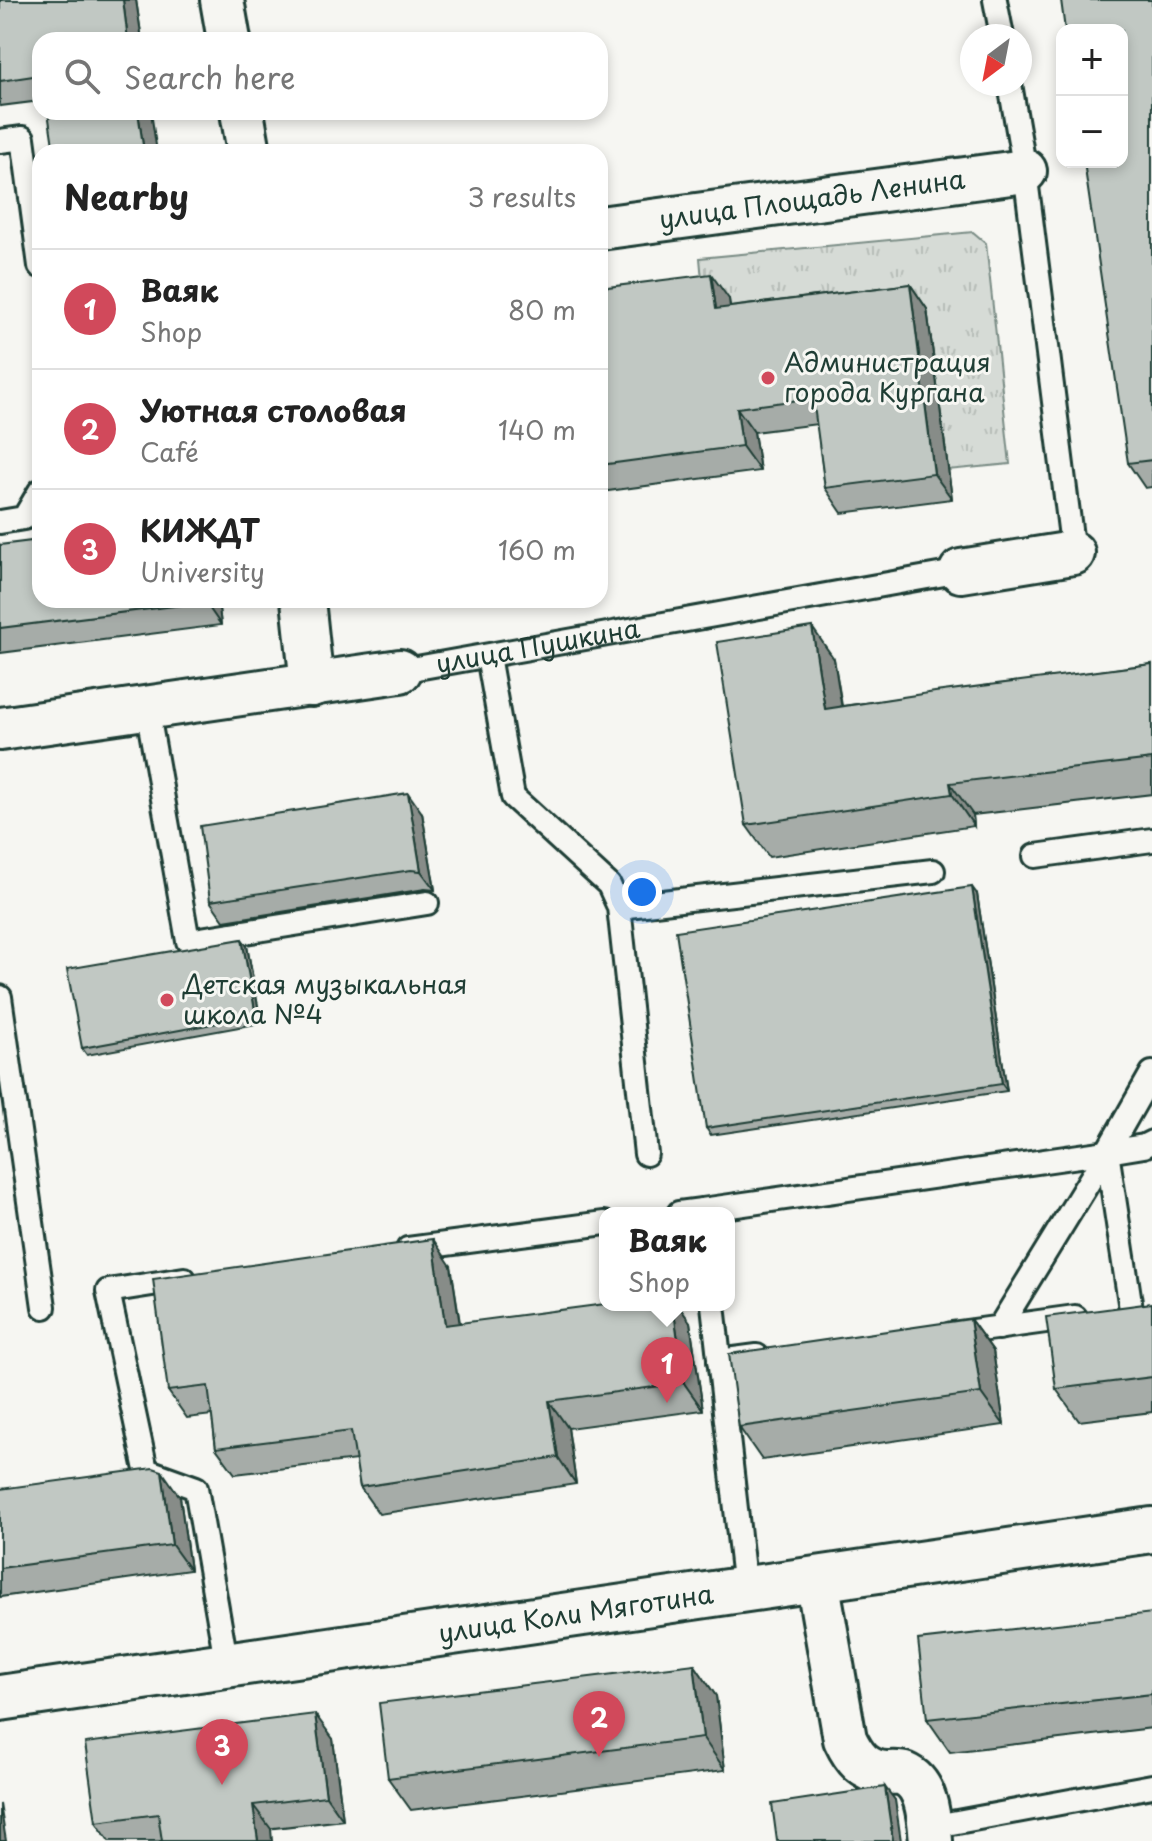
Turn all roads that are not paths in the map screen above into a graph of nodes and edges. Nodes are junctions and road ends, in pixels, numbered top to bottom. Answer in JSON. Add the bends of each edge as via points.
{"nodes":[{"id":1,"x":222,"y":0,"type":"edge"},
{"id":2,"x":995,"y":0,"type":"edge"},
{"id":3,"x":1000,"y":24,"type":"edge"},
{"id":4,"x":228,"y":32,"type":"edge"},
{"id":5,"x":1012,"y":96,"type":"edge"},
{"id":6,"x":243,"y":120,"type":"edge"},
{"id":7,"x":0,"y":141,"type":"edge"},
{"id":8,"x":248,"y":144,"type":"edge"},
{"id":9,"x":1025,"y":171,"type":"junction"},
{"id":10,"x":32,"y":206,"type":"edge"},
{"id":11,"x":608,"y":227,"type":"edge"},
{"id":12,"x":32,"y":504,"type":"edge"},
{"id":13,"x":0,"y":522,"type":"edge"},
{"id":14,"x":1073,"y":553,"type":"joint"},
{"id":15,"x":961,"y":571,"type":"joint"},
{"id":16,"x":304,"y":608,"type":"edge"},
{"id":17,"x":488,"y":656,"type":"junction"},
{"id":18,"x":400,"y":671,"type":"joint"},
{"id":19,"x":312,"y":685,"type":"junction"},
{"id":20,"x":147,"y":708,"type":"junction"},
{"id":21,"x":0,"y":729,"type":"edge"},
{"id":22,"x":1152,"y":840,"type":"edge"},
{"id":23,"x":1035,"y":856,"type":"dead end"},
{"id":24,"x":933,"y":871,"type":"dead end"},
{"id":25,"x":427,"y":903,"type":"dead end"},
{"id":26,"x":619,"y":907,"type":"junction"},
{"id":27,"x":0,"y":997,"type":"edge"},
{"id":28,"x":1152,"y":1073,"type":"edge"},
{"id":29,"x":1152,"y":1142,"type":"edge"},
{"id":30,"x":1107,"y":1152,"type":"junction"},
{"id":31,"x":646,"y":1154,"type":"dead end"},
{"id":32,"x":728,"y":1207,"type":"edge"},
{"id":33,"x":599,"y":1224,"type":"edge"},
{"id":34,"x":388,"y":1252,"type":"edge"},
{"id":35,"x":203,"y":1276,"type":"edge"},
{"id":36,"x":44,"y":1307,"type":"dead end"},
{"id":37,"x":1125,"y":1310,"type":"edge"},
{"id":38,"x":714,"y":1311,"type":"edge"},
{"id":39,"x":999,"y":1328,"type":"junction"},
{"id":40,"x":937,"y":1335,"type":"edge"},
{"id":41,"x":781,"y":1353,"type":"edge"},
{"id":42,"x":719,"y":1361,"type":"junction"},
{"id":43,"x":1152,"y":1530,"type":"edge"},
{"id":44,"x":817,"y":1579,"type":"junction"},
{"id":45,"x":745,"y":1589,"type":"junction"},
{"id":46,"x":227,"y":1666,"type":"junction"},
{"id":47,"x":0,"y":1698,"type":"edge"},
{"id":48,"x":1152,"y":1786,"type":"edge"},
{"id":49,"x":931,"y":1834,"type":"edge"}],
"edges":[{"from":1,"to":4,"type":"street"},
{"from":2,"to":3,"type":"lane"},
{"from":5,"to":9,"type":"lane"},
{"from":6,"to":8,"type":"street"},
{"from":7,"to":10,"type":"lane","via":[[23,138]]},
{"from":9,"to":11,"type":"street","name":"улица Площадь Ленина"},
{"from":9,"to":14,"type":"lane"},
{"from":12,"to":13,"type":"lane","via":[[24,518]]},
{"from":14,"to":15,"type":"street","name":"улица Пушкина"},
{"from":15,"to":17,"type":"lane","name":"улица Пушкина"},
{"from":16,"to":19,"type":"street"},
{"from":17,"to":18,"type":"lane","name":"улица Пушкина"},
{"from":17,"to":26,"type":"lane","via":[[513,797],[609,885]]},
{"from":18,"to":19,"type":"street","name":"улица Пушкина"},
{"from":19,"to":20,"type":"street","name":"улица Пушкина"},
{"from":20,"to":21,"type":"street","name":"улица Пушкина"},
{"from":20,"to":25,"type":"lane","via":[[188,941]]},
{"from":22,"to":23,"type":"lane"},
{"from":24,"to":26,"type":"lane"},
{"from":26,"to":31,"type":"lane"},
{"from":27,"to":36,"type":"lane"},
{"from":28,"to":30,"type":"lane"},
{"from":29,"to":30,"type":"lane"},
{"from":30,"to":32,"type":"lane"},
{"from":30,"to":37,"type":"lane"},
{"from":30,"to":39,"type":"lane"},
{"from":33,"to":34,"type":"lane"},
{"from":35,"to":46,"type":"lane","via":[[108,1291],[139,1471],[196,1488]]},
{"from":37,"to":39,"type":"lane"},
{"from":38,"to":42,"type":"lane"},
{"from":39,"to":40,"type":"lane"},
{"from":41,"to":42,"type":"lane"},
{"from":42,"to":45,"type":"lane"},
{"from":43,"to":44,"type":"main road","name":"улица Коли Мяготина"},
{"from":44,"to":45,"type":"main road","name":"улица Коли Мяготина"},
{"from":44,"to":49,"type":"street","via":[[845,1739],[853,1757],[872,1772],[904,1774],[917,1784]]},
{"from":45,"to":46,"type":"main road","name":"улица Коли Мяготина"},
{"from":46,"to":47,"type":"main road","name":"улица Коли Мяготина"},
{"from":48,"to":49,"type":"lane"}]}
